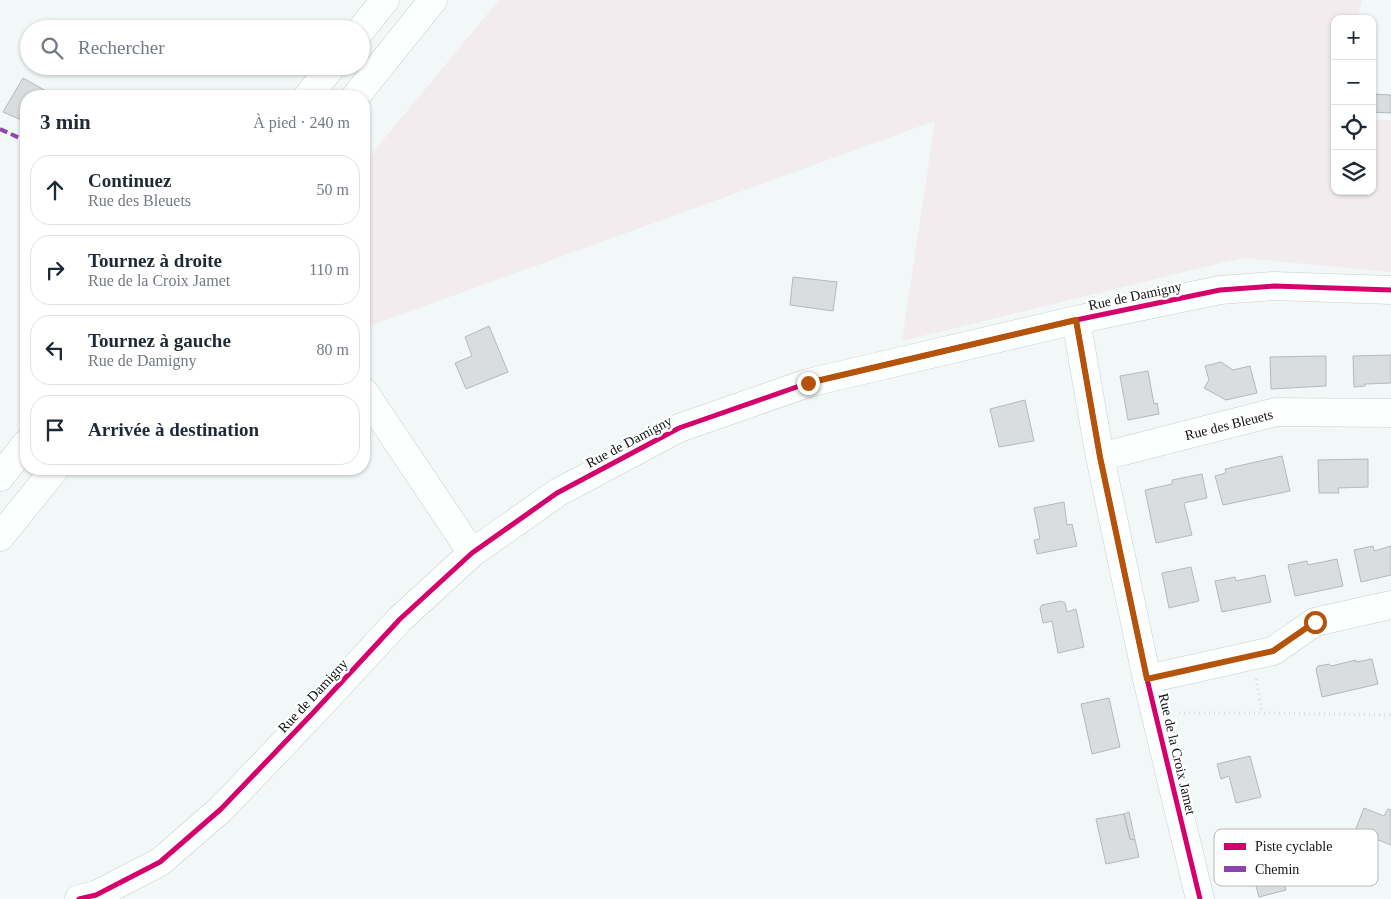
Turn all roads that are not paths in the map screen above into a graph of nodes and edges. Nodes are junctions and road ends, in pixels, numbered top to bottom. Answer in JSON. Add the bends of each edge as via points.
{"nodes":[{"id":1,"x":385,"y":0,"type":"edge"},
{"id":2,"x":433,"y":0,"type":"edge"},
{"id":3,"x":369,"y":20,"type":"edge"},
{"id":4,"x":325,"y":75,"type":"edge"},
{"id":5,"x":313,"y":90,"type":"edge"},
{"id":6,"x":361,"y":90,"type":"edge"},
{"id":7,"x":1391,"y":290,"type":"edge"},
{"id":8,"x":1076,"y":320,"type":"junction"},
{"id":9,"x":370,"y":401,"type":"edge"},
{"id":10,"x":1391,"y":413,"type":"edge"},
{"id":11,"x":20,"y":452,"type":"edge"},
{"id":12,"x":1100,"y":457,"type":"junction"},
{"id":13,"x":50,"y":475,"type":"edge"},
{"id":14,"x":0,"y":477,"type":"edge"},
{"id":15,"x":0,"y":537,"type":"edge"},
{"id":16,"x":472,"y":553,"type":"junction"},
{"id":17,"x":1391,"y":605,"type":"edge"},
{"id":18,"x":1147,"y":679,"type":"junction"},
{"id":19,"x":79,"y":899,"type":"edge"},
{"id":20,"x":1200,"y":899,"type":"edge"}],
"edges":[{"from":1,"to":3,"type":"main road"},
{"from":2,"to":6,"type":"main road"},
{"from":4,"to":5,"type":"main road"},
{"from":7,"to":8,"type":"main road","name":"Rue de Damigny","via":[[1274,286],[1220,290]]},
{"from":8,"to":12,"type":"main road","name":"Rue de la Croix Jamet"},
{"from":8,"to":16,"type":"main road","name":"Rue de Damigny","via":[[808,383],[679,428],[557,493]]},
{"from":9,"to":16,"type":"main road"},
{"from":10,"to":12,"type":"main road","name":"Rue des Bleuets","via":[[1276,412]]},
{"from":11,"to":14,"type":"main road"},
{"from":12,"to":18,"type":"main road","name":"Rue de la Croix Jamet"},
{"from":13,"to":15,"type":"main road"},
{"from":16,"to":19,"type":"main road","name":"Rue de Damigny","via":[[400,619],[220,809],[160,862],[96,895]]},
{"from":17,"to":18,"type":"main road","via":[[1315,622],[1273,651]]},
{"from":18,"to":20,"type":"main road","name":"Rue de la Croix Jamet"}]}
